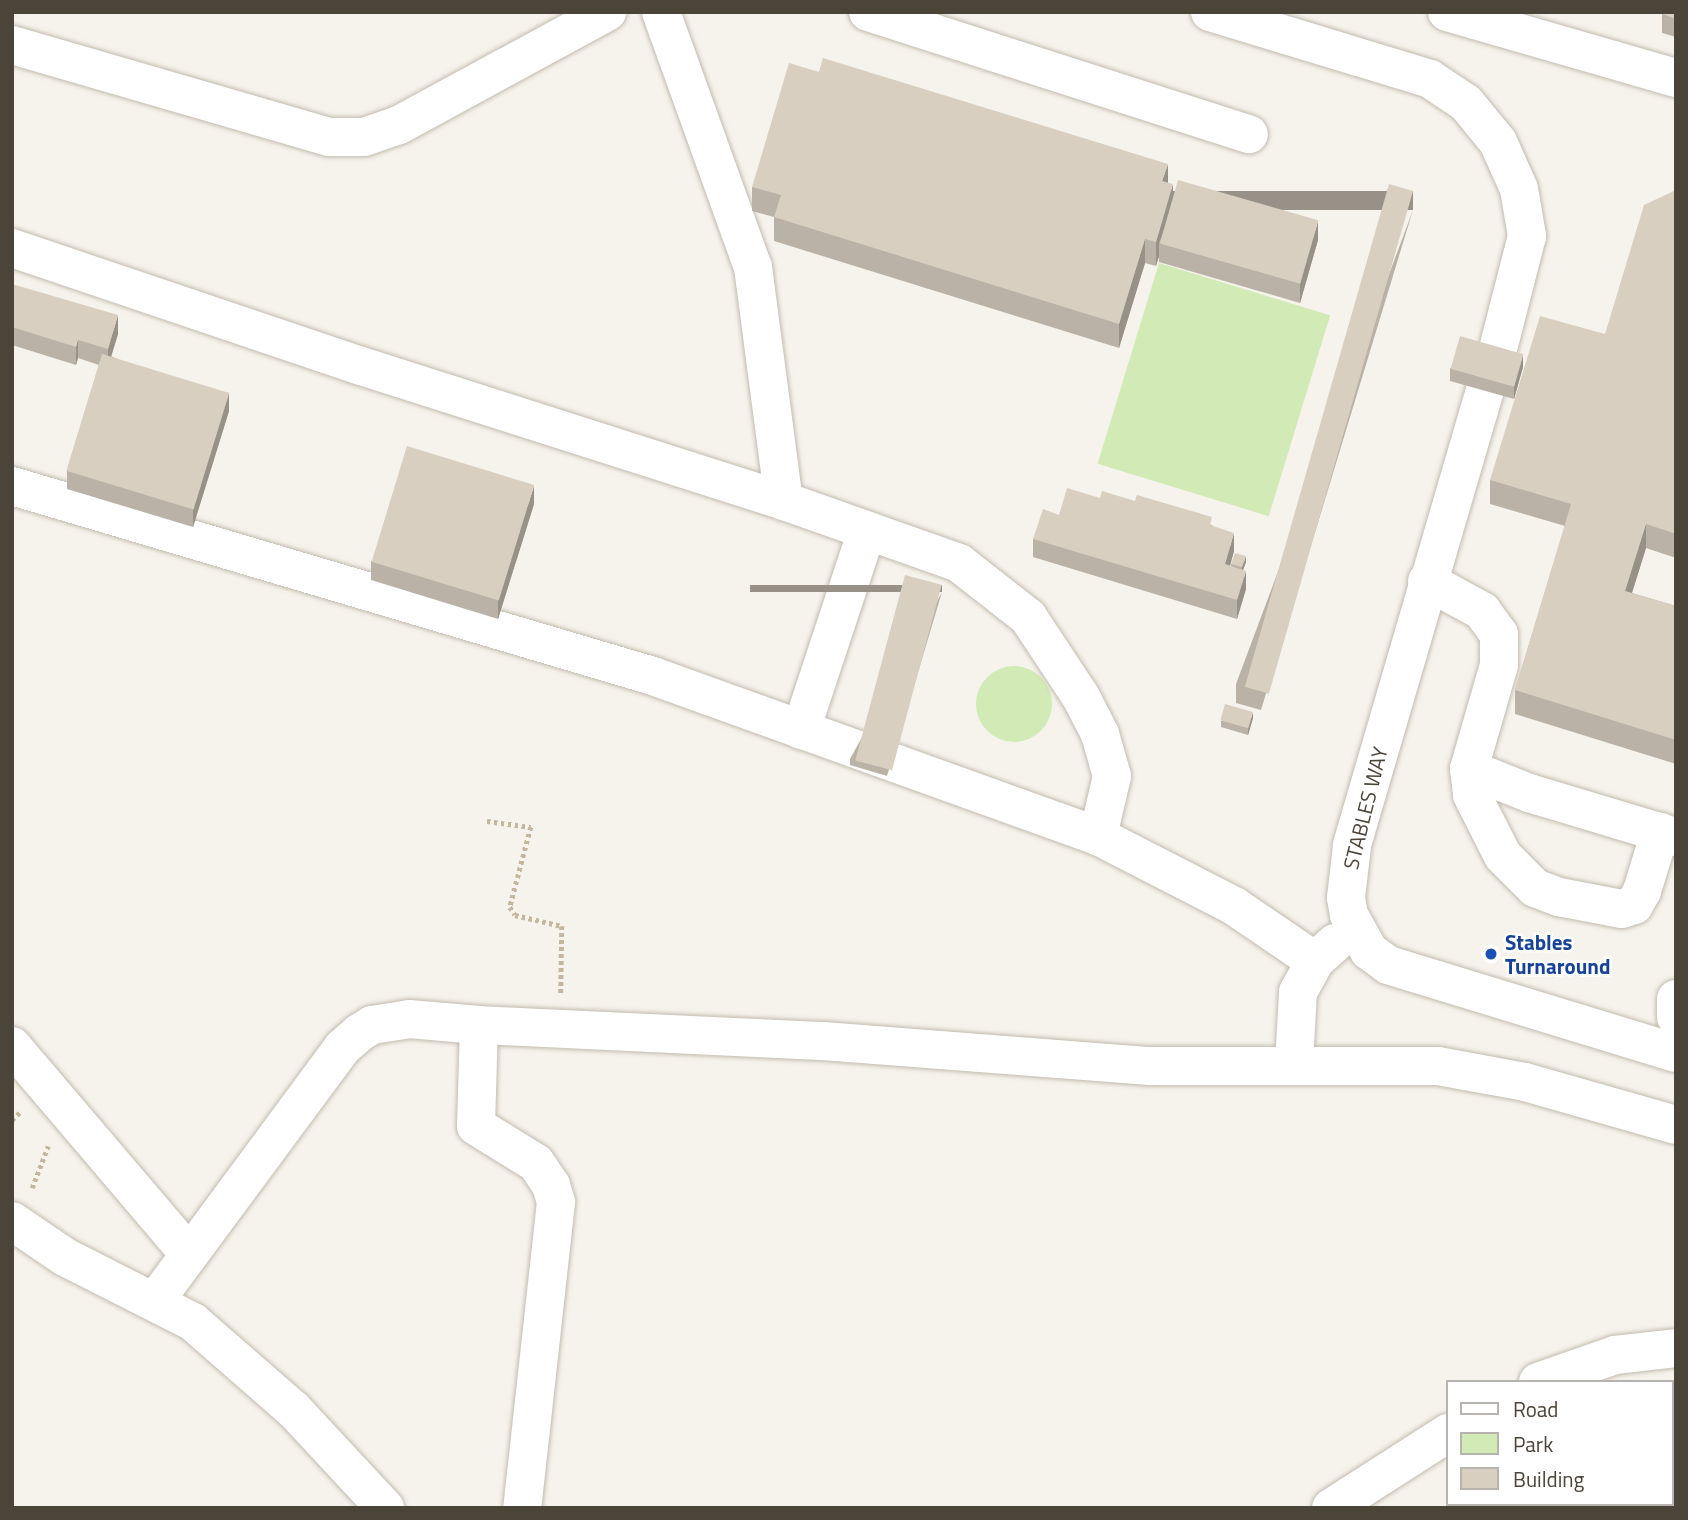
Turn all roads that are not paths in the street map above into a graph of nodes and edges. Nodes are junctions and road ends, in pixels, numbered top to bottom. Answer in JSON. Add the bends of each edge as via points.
{"nodes":[{"id":1,"x":607,"y":12,"type":"edge"},
{"id":2,"x":661,"y":12,"type":"edge"},
{"id":3,"x":868,"y":12,"type":"edge"},
{"id":4,"x":1210,"y":12,"type":"edge"},
{"id":5,"x":1447,"y":12,"type":"edge"},
{"id":6,"x":12,"y":45,"type":"edge"},
{"id":7,"x":1676,"y":78,"type":"edge"},
{"id":8,"x":1249,"y":134,"type":"dead end"},
{"id":9,"x":12,"y":248,"type":"edge"},
{"id":10,"x":12,"y":486,"type":"edge"},
{"id":11,"x":784,"y":501,"type":"junction"},
{"id":12,"x":867,"y":531,"type":"junction"},
{"id":13,"x":1427,"y":581,"type":"junction"},
{"id":14,"x":801,"y":730,"type":"junction"},
{"id":15,"x":1469,"y":769,"type":"junction"},
{"id":16,"x":1668,"y":835,"type":"edge"},
{"id":17,"x":1098,"y":836,"type":"junction"},
{"id":18,"x":1355,"y":933,"type":"junction"},
{"id":19,"x":1315,"y":961,"type":"junction"},
{"id":20,"x":1676,"y":999,"type":"edge"},
{"id":21,"x":1676,"y":1017,"type":"edge"},
{"id":22,"x":479,"y":1025,"type":"junction"},
{"id":23,"x":12,"y":1046,"type":"edge"},
{"id":24,"x":1676,"y":1053,"type":"edge"},
{"id":25,"x":1294,"y":1064,"type":"junction"},
{"id":26,"x":1676,"y":1125,"type":"edge"},
{"id":27,"x":21,"y":1207,"type":"edge"},
{"id":28,"x":189,"y":1254,"type":"junction"},
{"id":29,"x":155,"y":1301,"type":"junction"},
{"id":30,"x":1676,"y":1348,"type":"edge"},
{"id":31,"x":1544,"y":1380,"type":"edge"},
{"id":32,"x":1446,"y":1434,"type":"edge"},
{"id":33,"x":385,"y":1508,"type":"edge"},
{"id":34,"x":522,"y":1508,"type":"edge"},
{"id":35,"x":1331,"y":1508,"type":"edge"}],
"edges":[{"from":1,"to":6,"type":"street","via":[[399,125],[364,137],[329,137]]},
{"from":2,"to":11,"type":"street","via":[[753,267]]},
{"from":3,"to":8,"type":"street"},
{"from":4,"to":13,"type":"street","name":"STABLES WAY","via":[[1430,79],[1466,103],[1498,142],[1519,189],[1527,236]]},
{"from":5,"to":7,"type":"street"},
{"from":9,"to":11,"type":"street"},
{"from":10,"to":14,"type":"street","via":[[653,677]]},
{"from":11,"to":12,"type":"street"},
{"from":12,"to":14,"type":"street"},
{"from":12,"to":17,"type":"street","via":[[959,564],[1028,617],[1100,734],[1112,776]]},
{"from":13,"to":15,"type":"street","via":[[1482,611],[1499,634],[1499,665]]},
{"from":13,"to":18,"type":"street","name":"STABLES WAY","via":[[1352,846],[1346,898]]},
{"from":14,"to":17,"type":"street"},
{"from":15,"to":16,"type":"street"},
{"from":15,"to":16,"type":"street","via":[[1472,795],[1503,856],[1535,888],[1559,897],[1622,909],[1633,905]]},
{"from":17,"to":19,"type":"street","via":[[1234,906]]},
{"from":18,"to":19,"type":"street"},
{"from":18,"to":24,"type":"street","name":"STABLES WAY","via":[[1388,965]]},
{"from":19,"to":25,"type":"street","via":[[1298,992]]},
{"from":20,"to":21,"type":"street"},
{"from":22,"to":25,"type":"street","via":[[823,1041],[1150,1066]]},
{"from":22,"to":28,"type":"street","via":[[409,1019],[372,1025],[359,1032],[342,1048]]},
{"from":22,"to":34,"type":"street","via":[[476,1125],[536,1163],[548,1178],[556,1202]]},
{"from":23,"to":28,"type":"street"},
{"from":25,"to":26,"type":"street","via":[[1438,1066],[1525,1082]]},
{"from":27,"to":29,"type":"street","via":[[65,1258]]},
{"from":28,"to":29,"type":"street"},
{"from":29,"to":33,"type":"street","via":[[193,1322],[249,1369]]},
{"from":30,"to":31,"type":"street","via":[[1615,1354]]},
{"from":32,"to":35,"type":"street"}]}
